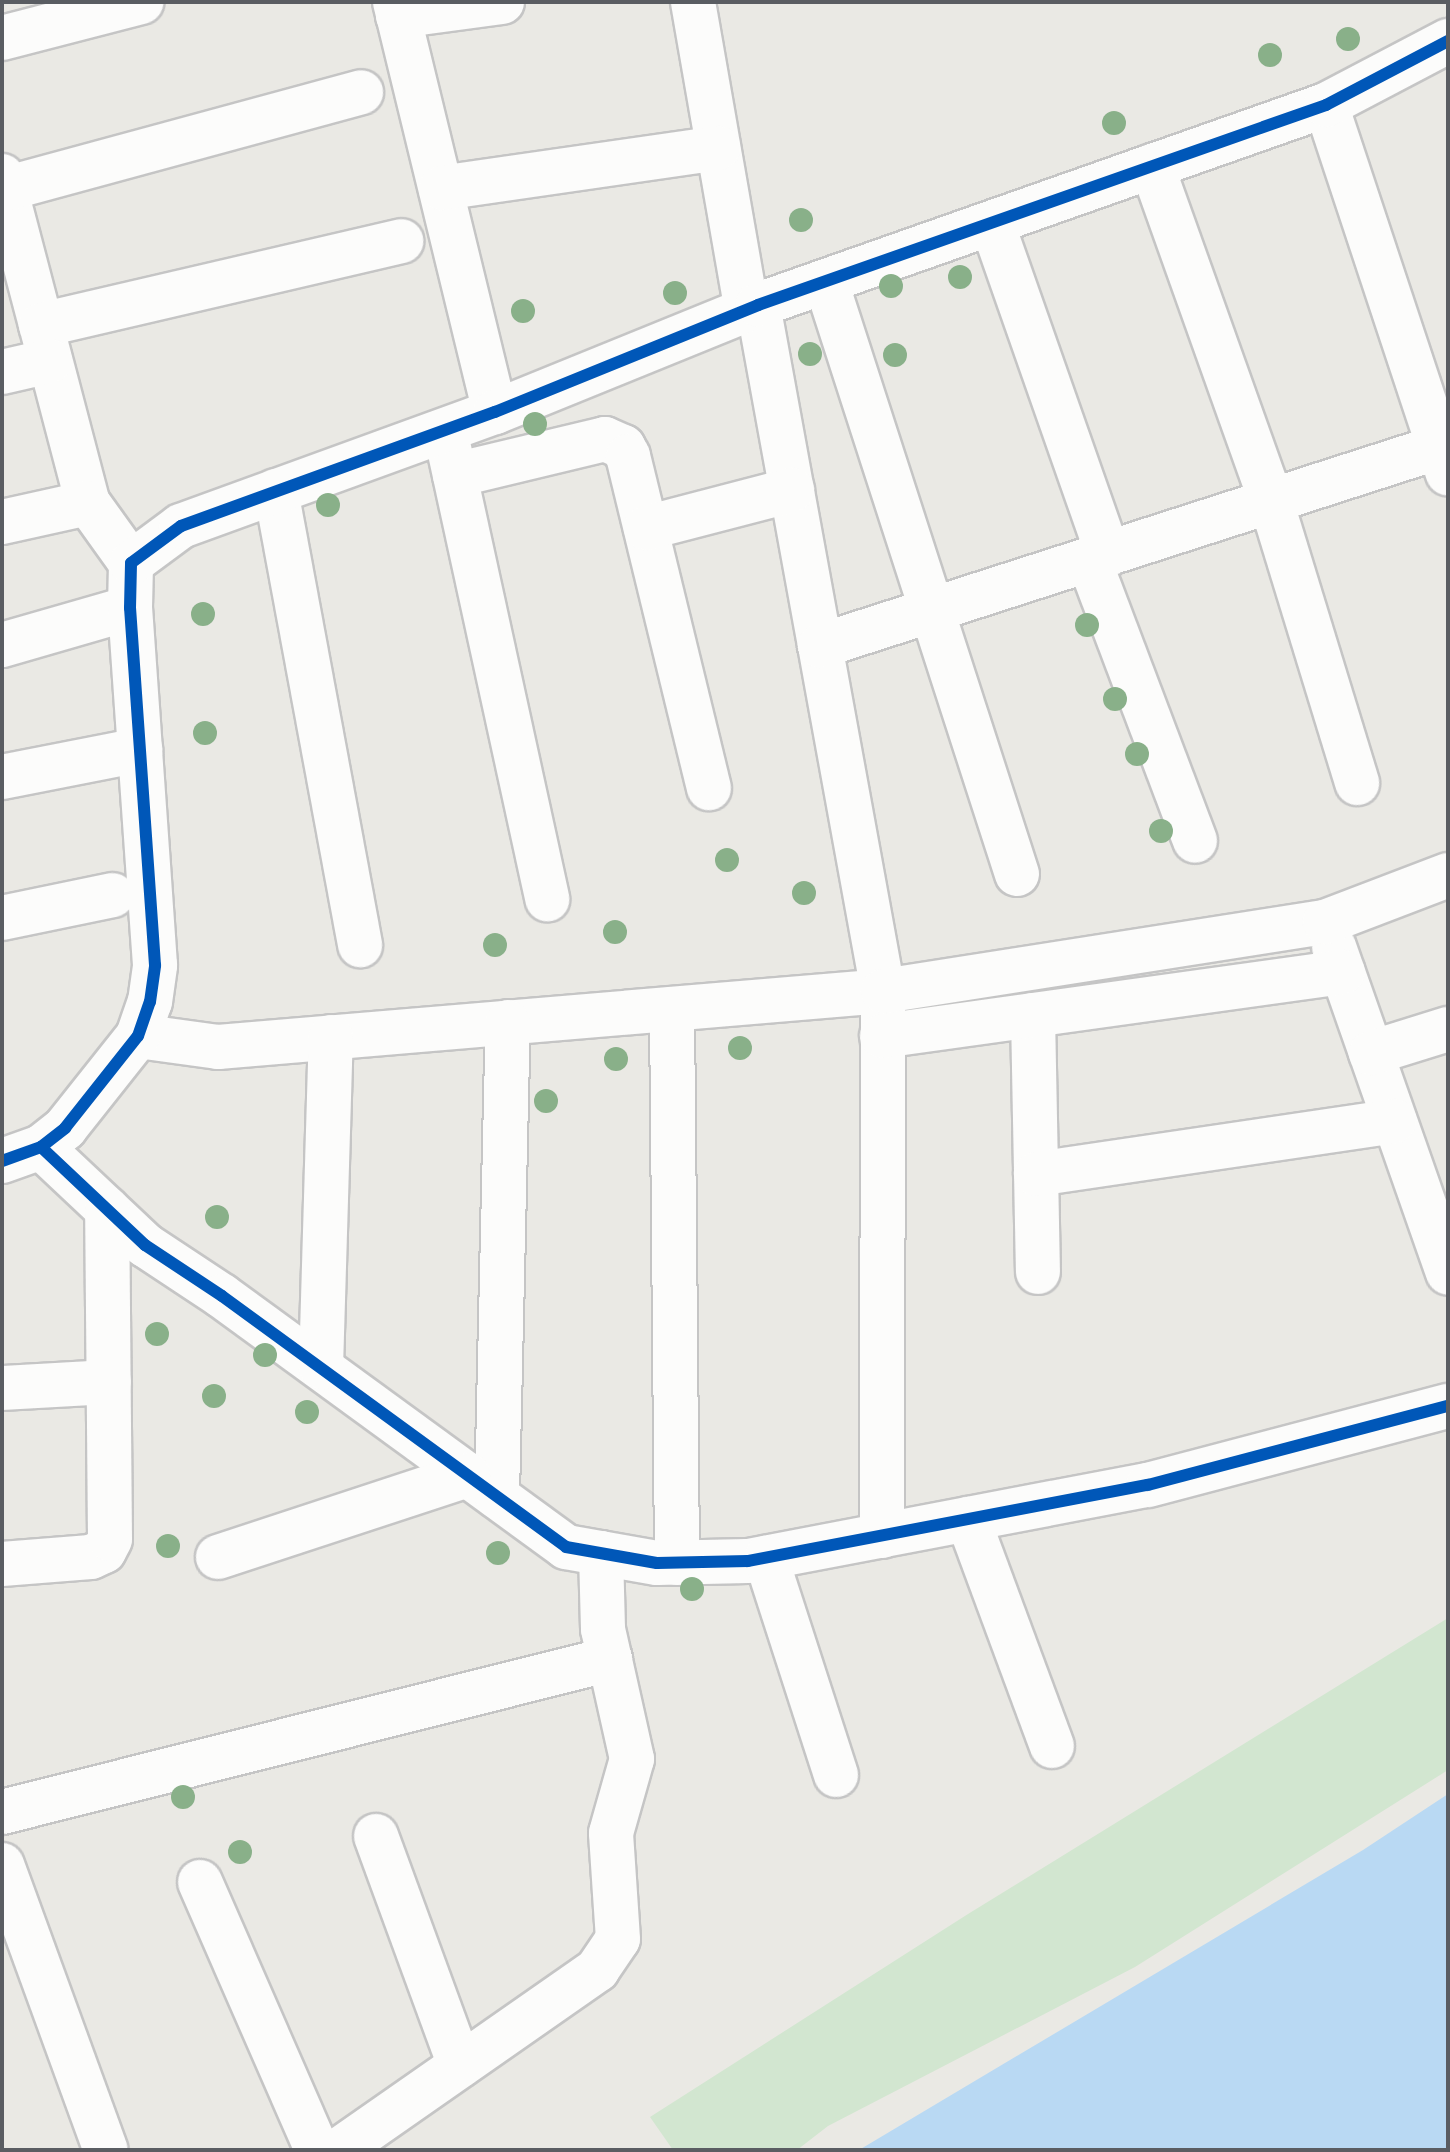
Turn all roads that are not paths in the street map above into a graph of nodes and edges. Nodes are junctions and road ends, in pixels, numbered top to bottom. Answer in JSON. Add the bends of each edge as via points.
{"nodes":[{"id":1,"x":141,"y":2,"type":"edge"},
{"id":2,"x":502,"y":2,"type":"edge"},
{"id":3,"x":693,"y":2,"type":"edge"},
{"id":4,"x":397,"y":9,"type":"edge"},
{"id":5,"x":2,"y":38,"type":"edge"},
{"id":6,"x":1448,"y":41,"type":"edge"},
{"id":7,"x":361,"y":92,"type":"dead end"},
{"id":8,"x":1326,"y":105,"type":"junction"},
{"id":9,"x":718,"y":148,"type":"junction"},
{"id":10,"x":1152,"y":166,"type":"junction"},
{"id":11,"x":441,"y":188,"type":"junction"},
{"id":12,"x":6,"y":203,"type":"edge"},
{"id":13,"x":992,"y":223,"type":"junction"},
{"id":14,"x":401,"y":241,"type":"dead end"},
{"id":15,"x":826,"y":282,"type":"junction"},
{"id":16,"x":753,"y":308,"type":"junction"},
{"id":17,"x":46,"y":343,"type":"junction"},
{"id":18,"x":2,"y":372,"type":"edge"},
{"id":19,"x":495,"y":412,"type":"junction"},
{"id":20,"x":445,"y":431,"type":"junction"},
{"id":21,"x":1445,"y":454,"type":"edge"},
{"id":22,"x":455,"y":475,"type":"junction"},
{"id":23,"x":792,"y":490,"type":"junction"},
{"id":24,"x":276,"y":491,"type":"junction"},
{"id":25,"x":1271,"y":501,"type":"junction"},
{"id":26,"x":88,"y":503,"type":"junction"},
{"id":27,"x":2,"y":522,"type":"edge"},
{"id":28,"x":646,"y":528,"type":"junction"},
{"id":29,"x":1098,"y":557,"type":"junction"},
{"id":30,"x":131,"y":563,"type":"junction"},
{"id":31,"x":130,"y":608,"type":"junction"},
{"id":32,"x":930,"y":611,"type":"junction"},
{"id":33,"x":2,"y":645,"type":"edge"},
{"id":34,"x":820,"y":646,"type":"junction"},
{"id":35,"x":140,"y":750,"type":"junction"},
{"id":36,"x":2,"y":777,"type":"edge"},
{"id":37,"x":1357,"y":783,"type":"dead end"},
{"id":38,"x":709,"y":788,"type":"dead end"},
{"id":39,"x":1195,"y":841,"type":"dead end"},
{"id":40,"x":1017,"y":874,"type":"dead end"},
{"id":41,"x":1448,"y":875,"type":"edge"},
{"id":42,"x":113,"y":895,"type":"dead end"},
{"id":43,"x":547,"y":899,"type":"dead end"},
{"id":44,"x":2,"y":918,"type":"edge"},
{"id":45,"x":1325,"y":922,"type":"junction"},
{"id":46,"x":360,"y":945,"type":"dead end"},
{"id":47,"x":1343,"y":972,"type":"junction"},
{"id":48,"x":883,"y":991,"type":"junction"},
{"id":49,"x":672,"y":1009,"type":"junction"},
{"id":50,"x":1033,"y":1015,"type":"junction"},
{"id":51,"x":508,"y":1022,"type":"junction"},
{"id":52,"x":1448,"y":1029,"type":"edge"},
{"id":53,"x":138,"y":1036,"type":"junction"},
{"id":54,"x":882,"y":1036,"type":"junction"},
{"id":55,"x":331,"y":1037,"type":"junction"},
{"id":56,"x":1371,"y":1053,"type":"junction"},
{"id":57,"x":1394,"y":1121,"type":"junction"},
{"id":58,"x":22,"y":1154,"type":"edge"},
{"id":59,"x":1036,"y":1174,"type":"junction"},
{"id":60,"x":107,"y":1209,"type":"junction"},
{"id":61,"x":1038,"y":1272,"type":"dead end"},
{"id":62,"x":1448,"y":1273,"type":"edge"},
{"id":63,"x":321,"y":1367,"type":"junction"},
{"id":64,"x":109,"y":1382,"type":"junction"},
{"id":65,"x":2,"y":1388,"type":"edge"},
{"id":66,"x":1448,"y":1406,"type":"edge"},
{"id":67,"x":482,"y":1486,"type":"junction"},
{"id":68,"x":968,"y":1519,"type":"junction"},
{"id":69,"x":882,"y":1536,"type":"junction"},
{"id":70,"x":601,"y":1553,"type":"junction"},
{"id":71,"x":218,"y":1557,"type":"dead end"},
{"id":72,"x":766,"y":1558,"type":"junction"},
{"id":73,"x":677,"y":1563,"type":"junction"},
{"id":74,"x":2,"y":1564,"type":"edge"},
{"id":75,"x":610,"y":1659,"type":"junction"},
{"id":76,"x":1052,"y":1746,"type":"dead end"},
{"id":77,"x":836,"y":1775,"type":"dead end"},
{"id":78,"x":2,"y":1812,"type":"edge"},
{"id":79,"x":376,"y":1836,"type":"dead end"},
{"id":80,"x":2,"y":1865,"type":"edge"},
{"id":81,"x":200,"y":1882,"type":"dead end"},
{"id":82,"x":460,"y":2065,"type":"junction"},
{"id":83,"x":106,"y":2150,"type":"edge"},
{"id":84,"x":317,"y":2150,"type":"edge"},
{"id":85,"x":339,"y":2150,"type":"edge"}],
"edges":[{"from":1,"to":5,"type":"street"},
{"from":2,"to":4,"type":"street"},
{"from":3,"to":9,"type":"street"},
{"from":4,"to":11,"type":"street"},
{"from":6,"to":8,"type":"street"},
{"from":7,"to":12,"type":"street"},
{"from":8,"to":10,"type":"street"},
{"from":8,"to":21,"type":"street"},
{"from":9,"to":11,"type":"street"},
{"from":9,"to":16,"type":"street"},
{"from":10,"to":13,"type":"street"},
{"from":10,"to":25,"type":"street"},
{"from":11,"to":19,"type":"street"},
{"from":12,"to":17,"type":"street"},
{"from":13,"to":15,"type":"street"},
{"from":13,"to":29,"type":"street"},
{"from":14,"to":17,"type":"street"},
{"from":15,"to":16,"type":"street"},
{"from":15,"to":32,"type":"street"},
{"from":16,"to":19,"type":"street"},
{"from":16,"to":23,"type":"street"},
{"from":17,"to":18,"type":"street"},
{"from":17,"to":26,"type":"street"},
{"from":19,"to":20,"type":"street"},
{"from":20,"to":22,"type":"street"},
{"from":20,"to":24,"type":"street"},
{"from":21,"to":25,"type":"street"},
{"from":22,"to":28,"type":"street","via":[[613,440],[628,456]]},
{"from":22,"to":43,"type":"street"},
{"from":23,"to":28,"type":"street"},
{"from":23,"to":34,"type":"street"},
{"from":24,"to":30,"type":"street","via":[[181,526]]},
{"from":24,"to":46,"type":"street"},
{"from":25,"to":29,"type":"street"},
{"from":25,"to":37,"type":"street"},
{"from":26,"to":27,"type":"street"},
{"from":26,"to":30,"type":"street"},
{"from":28,"to":38,"type":"street"},
{"from":29,"to":32,"type":"street"},
{"from":29,"to":39,"type":"street"},
{"from":30,"to":31,"type":"street"},
{"from":31,"to":33,"type":"street"},
{"from":31,"to":35,"type":"street"},
{"from":32,"to":34,"type":"street"},
{"from":32,"to":40,"type":"street"},
{"from":34,"to":48,"type":"street"},
{"from":35,"to":36,"type":"street"},
{"from":35,"to":53,"type":"street","via":[[155,965]]},
{"from":41,"to":45,"type":"street"},
{"from":42,"to":44,"type":"street"},
{"from":45,"to":47,"type":"street"},
{"from":45,"to":48,"type":"street"},
{"from":47,"to":50,"type":"street"},
{"from":47,"to":56,"type":"street"},
{"from":48,"to":49,"type":"street"},
{"from":48,"to":54,"type":"street"},
{"from":49,"to":51,"type":"street"},
{"from":49,"to":73,"type":"street"},
{"from":50,"to":54,"type":"street"},
{"from":50,"to":59,"type":"street"},
{"from":51,"to":55,"type":"street"},
{"from":51,"to":67,"type":"street"},
{"from":52,"to":56,"type":"street"},
{"from":53,"to":55,"type":"street","via":[[218,1047]]},
{"from":53,"to":58,"type":"street","via":[[65,1128]]},
{"from":54,"to":69,"type":"street"},
{"from":55,"to":63,"type":"street"},
{"from":56,"to":57,"type":"street"},
{"from":57,"to":59,"type":"street"},
{"from":57,"to":62,"type":"street"},
{"from":58,"to":60,"type":"street"},
{"from":59,"to":61,"type":"street"},
{"from":60,"to":63,"type":"street","via":[[145,1245]]},
{"from":60,"to":64,"type":"street"},
{"from":63,"to":67,"type":"street"},
{"from":64,"to":65,"type":"street"},
{"from":64,"to":74,"type":"street","via":[[111,1527],[104,1551],[91,1557]]},
{"from":66,"to":68,"type":"street","via":[[1148,1485]]},
{"from":67,"to":70,"type":"street","via":[[566,1547]]},
{"from":67,"to":71,"type":"street"},
{"from":68,"to":69,"type":"street"},
{"from":68,"to":76,"type":"street"},
{"from":69,"to":72,"type":"street"},
{"from":70,"to":73,"type":"street"},
{"from":70,"to":75,"type":"street","via":[[603,1629]]},
{"from":72,"to":73,"type":"street"},
{"from":72,"to":77,"type":"street"},
{"from":75,"to":78,"type":"street"},
{"from":75,"to":82,"type":"street","via":[[632,1759],[611,1833],[618,1939],[597,1970]]},
{"from":79,"to":82,"type":"street"},
{"from":80,"to":83,"type":"street"},
{"from":81,"to":84,"type":"street"},
{"from":82,"to":85,"type":"street"}]}
